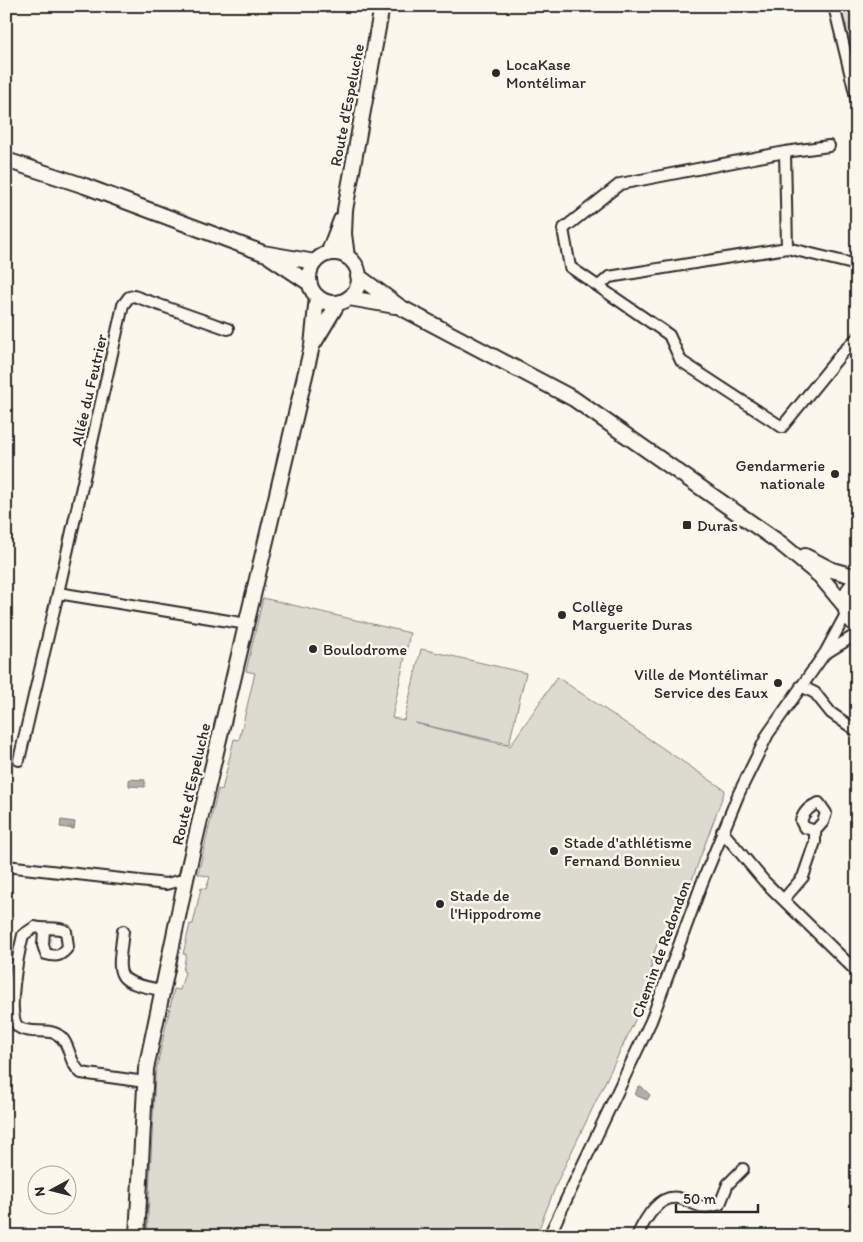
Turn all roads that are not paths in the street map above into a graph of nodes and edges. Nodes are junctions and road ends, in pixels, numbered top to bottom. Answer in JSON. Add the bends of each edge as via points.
{"nodes":[{"id":1,"x":382,"y":6,"type":"edge"},
{"id":2,"x":834,"y":6,"type":"edge"},
{"id":3,"x":857,"y":101,"type":"edge"},
{"id":4,"x":829,"y":146,"type":"dead end"},
{"id":5,"x":785,"y":152,"type":"junction"},
{"id":6,"x":6,"y":160,"type":"edge"},
{"id":7,"x":345,"y":210,"type":"junction"},
{"id":8,"x":787,"y":248,"type":"junction"},
{"id":9,"x":263,"y":253,"type":"junction"},
{"id":10,"x":328,"y":254,"type":"junction"},
{"id":11,"x":347,"y":257,"type":"junction"},
{"id":12,"x":315,"y":262,"type":"junction"},
{"id":13,"x":857,"y":265,"type":"edge"},
{"id":14,"x":358,"y":276,"type":"junction"},
{"id":15,"x":309,"y":284,"type":"junction"},
{"id":16,"x":599,"y":286,"type":"junction"},
{"id":17,"x":317,"y":296,"type":"junction"},
{"id":18,"x":343,"y":300,"type":"junction"},
{"id":19,"x":400,"y":307,"type":"junction"},
{"id":20,"x":228,"y":329,"type":"dead end"},
{"id":21,"x":857,"y":338,"type":"edge"},
{"id":22,"x":312,"y":346,"type":"junction"},
{"id":23,"x":780,"y":543,"type":"junction"},
{"id":24,"x":857,"y":577,"type":"edge"},
{"id":25,"x":857,"y":582,"type":"edge"},
{"id":26,"x":58,"y":593,"type":"junction"},
{"id":27,"x":845,"y":609,"type":"junction"},
{"id":28,"x":247,"y":624,"type":"junction"},
{"id":29,"x":857,"y":626,"type":"edge"},
{"id":30,"x":857,"y":634,"type":"edge"},
{"id":31,"x":825,"y":653,"type":"junction"},
{"id":32,"x":801,"y":686,"type":"junction"},
{"id":33,"x":857,"y":731,"type":"edge"},
{"id":34,"x":18,"y":760,"type":"dead end"},
{"id":35,"x":722,"y":831,"type":"junction"},
{"id":36,"x":815,"y":831,"type":"dead end"},
{"id":37,"x":6,"y":866,"type":"edge"},
{"id":38,"x":186,"y":879,"type":"junction"},
{"id":39,"x":784,"y":899,"type":"junction"},
{"id":40,"x":44,"y":930,"type":"dead end"},
{"id":41,"x":123,"y":931,"type":"dead end"},
{"id":42,"x":857,"y":972,"type":"edge"},
{"id":43,"x":162,"y":990,"type":"junction"},
{"id":44,"x":145,"y":1082,"type":"junction"},
{"id":45,"x":743,"y":1169,"type":"dead end"},
{"id":46,"x":137,"y":1236,"type":"edge"},
{"id":47,"x":550,"y":1236,"type":"edge"},
{"id":48,"x":637,"y":1236,"type":"edge"}],
"edges":[{"from":1,"to":7,"type":"main road","name":"Route d'Espeluche"},
{"from":2,"to":3,"type":"street"},
{"from":4,"to":5,"type":"street"},
{"from":5,"to":8,"type":"street"},
{"from":5,"to":16,"type":"street","via":[[620,184],[563,229],[570,267]]},
{"from":6,"to":9,"type":"main road"},
{"from":7,"to":10,"type":"main road","name":"Route d'Espeluche"},
{"from":7,"to":11,"type":"main road","name":"Route d'Espeluche"},
{"from":8,"to":13,"type":"street"},
{"from":8,"to":16,"type":"street","via":[[609,277]]},
{"from":9,"to":12,"type":"main road"},
{"from":9,"to":15,"type":"main road"},
{"from":10,"to":11,"type":"main road"},
{"from":10,"to":12,"type":"main road"},
{"from":11,"to":14,"type":"main road","via":[[353,262]]},
{"from":12,"to":15,"type":"main road"},
{"from":14,"to":18,"type":"main road","via":[[355,292]]},
{"from":14,"to":19,"type":"main road"},
{"from":15,"to":17,"type":"main road"},
{"from":16,"to":21,"type":"street","via":[[669,335],[681,361],[782,427]]},
{"from":17,"to":18,"type":"main road","via":[[330,303]]},
{"from":17,"to":22,"type":"main road","name":"Route d'Espeluche"},
{"from":18,"to":19,"type":"main road"},
{"from":18,"to":22,"type":"main road","name":"Route d'Espeluche"},
{"from":19,"to":23,"type":"main road","via":[[574,399]]},
{"from":20,"to":26,"type":"street","name":"Allée du Feutrier","via":[[134,296],[123,305]]},
{"from":22,"to":28,"type":"main road","name":"Route d'Espeluche"},
{"from":23,"to":24,"type":"main road","via":[[832,570]]},
{"from":23,"to":27,"type":"main road","via":[[820,576]]},
{"from":25,"to":27,"type":"main road","via":[[849,589]]},
{"from":26,"to":28,"type":"street"},
{"from":26,"to":34,"type":"street","name":"Allée du Feutrier"},
{"from":27,"to":29,"type":"main road"},
{"from":27,"to":31,"type":"street","name":"Chemin de Redondon"},
{"from":28,"to":38,"type":"main road","name":"Route d'Espeluche"},
{"from":30,"to":31,"type":"street","name":"Chemin de Redondon"},
{"from":31,"to":32,"type":"street","name":"Chemin de Redondon"},
{"from":32,"to":33,"type":"street","via":[[816,693],[831,713]]},
{"from":32,"to":35,"type":"street","name":"Chemin de Redondon","via":[[768,734]]},
{"from":35,"to":39,"type":"street","via":[[764,881]]},
{"from":35,"to":47,"type":"street","name":"Chemin de Redondon","via":[[651,1021]]},
{"from":36,"to":39,"type":"street","via":[[815,842],[803,877]]},
{"from":37,"to":38,"type":"street","via":[[166,884]]},
{"from":38,"to":43,"type":"main road","name":"Route d'Espeluche"},
{"from":39,"to":42,"type":"street"},
{"from":40,"to":44,"type":"street","via":[[35,927],[23,935],[12,1014],[16,1025],[21,1029],[55,1033],[63,1039],[73,1066],[82,1073]]},
{"from":41,"to":43,"type":"street","via":[[121,977],[130,983]]},
{"from":43,"to":44,"type":"main road","name":"Route d'Espeluche"},
{"from":44,"to":46,"type":"main road","name":"Route d'Espeluche"},
{"from":45,"to":48,"type":"street","via":[[728,1184],[720,1204],[706,1208],[672,1196],[664,1199]]}]}
